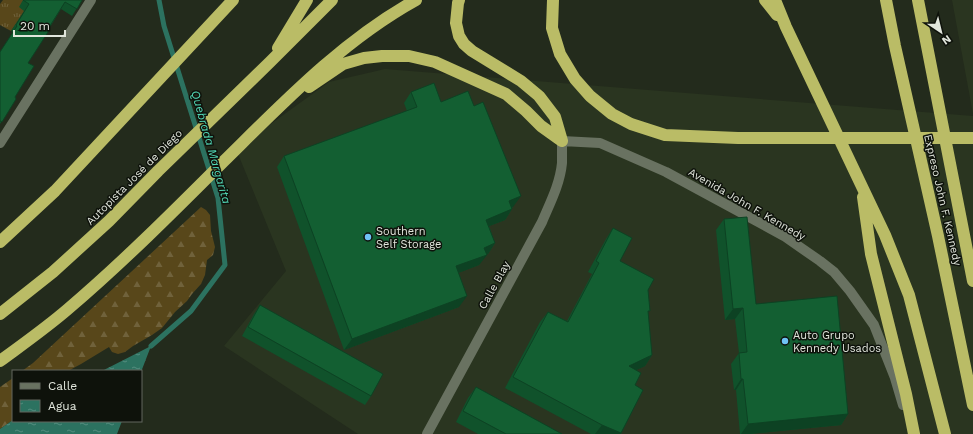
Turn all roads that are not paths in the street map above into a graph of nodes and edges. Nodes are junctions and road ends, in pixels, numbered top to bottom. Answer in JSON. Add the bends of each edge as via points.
{"nodes":[{"id":1,"x":91,"y":0,"type":"edge"},
{"id":2,"x":233,"y":0,"type":"edge"},
{"id":3,"x":307,"y":0,"type":"edge"},
{"id":4,"x":332,"y":0,"type":"edge"},
{"id":5,"x":416,"y":0,"type":"edge"},
{"id":6,"x":459,"y":0,"type":"edge"},
{"id":7,"x":553,"y":0,"type":"edge"},
{"id":8,"x":765,"y":0,"type":"edge"},
{"id":9,"x":775,"y":0,"type":"edge"},
{"id":10,"x":886,"y":0,"type":"edge"},
{"id":11,"x":918,"y":0,"type":"edge"},
{"id":12,"x":786,"y":27,"type":"junction"},
{"id":13,"x":270,"y":62,"type":"junction"},
{"id":14,"x":270,"y":117,"type":"junction"},
{"id":15,"x":973,"y":138,"type":"edge"},
{"id":16,"x":562,"y":141,"type":"junction"},
{"id":17,"x":0,"y":143,"type":"edge"},
{"id":18,"x":861,"y":184,"type":"junction"},
{"id":19,"x":0,"y":242,"type":"edge"},
{"id":20,"x":973,"y":280,"type":"edge"},
{"id":21,"x":0,"y":314,"type":"edge"},
{"id":22,"x":0,"y":361,"type":"edge"},
{"id":23,"x":973,"y":405,"type":"edge"},
{"id":24,"x":427,"y":434,"type":"edge"},
{"id":25,"x":913,"y":434,"type":"edge"},
{"id":26,"x":945,"y":434,"type":"edge"}],
"edges":[{"from":1,"to":17,"type":"street"},
{"from":2,"to":19,"type":"highway","via":[[55,191]]},
{"from":3,"to":13,"type":"highway"},
{"from":4,"to":13,"type":"highway","name":"Autopista José de Diego"},
{"from":5,"to":14,"type":"highway","via":[[354,40],[322,66]]},
{"from":6,"to":16,"type":"highway","via":[[456,23],[464,44],[521,81],[539,96],[555,117]]},
{"from":7,"to":15,"type":"highway","via":[[552,28],[560,54],[575,79],[590,96],[612,114],[631,124],[665,135],[738,138]]},
{"from":8,"to":12,"type":"highway"},
{"from":9,"to":12,"type":"highway"},
{"from":10,"to":23,"type":"highway","name":"Expreso John F. Kennedy"},
{"from":11,"to":20,"type":"highway","name":"Expreso John F. Kennedy"},
{"from":12,"to":18,"type":"highway"},
{"from":13,"to":21,"type":"highway","name":"Autopista José de Diego","via":[[109,221],[53,272]]},
{"from":14,"to":16,"type":"highway","via":[[343,64],[364,58],[408,56],[435,62],[506,94],[541,126]]},
{"from":14,"to":22,"type":"highway","via":[[67,310]]},
{"from":16,"to":24,"type":"street","name":"Calle Blay","via":[[559,179],[542,222]]},
{"from":16,"to":25,"type":"street","name":"Avenida John F. Kennedy","via":[[600,143],[666,172],[784,236],[834,272],[874,326],[895,378]]},
{"from":18,"to":25,"type":"highway","via":[[871,254],[906,394]]},
{"from":18,"to":26,"type":"highway","via":[[909,295]]}]}
